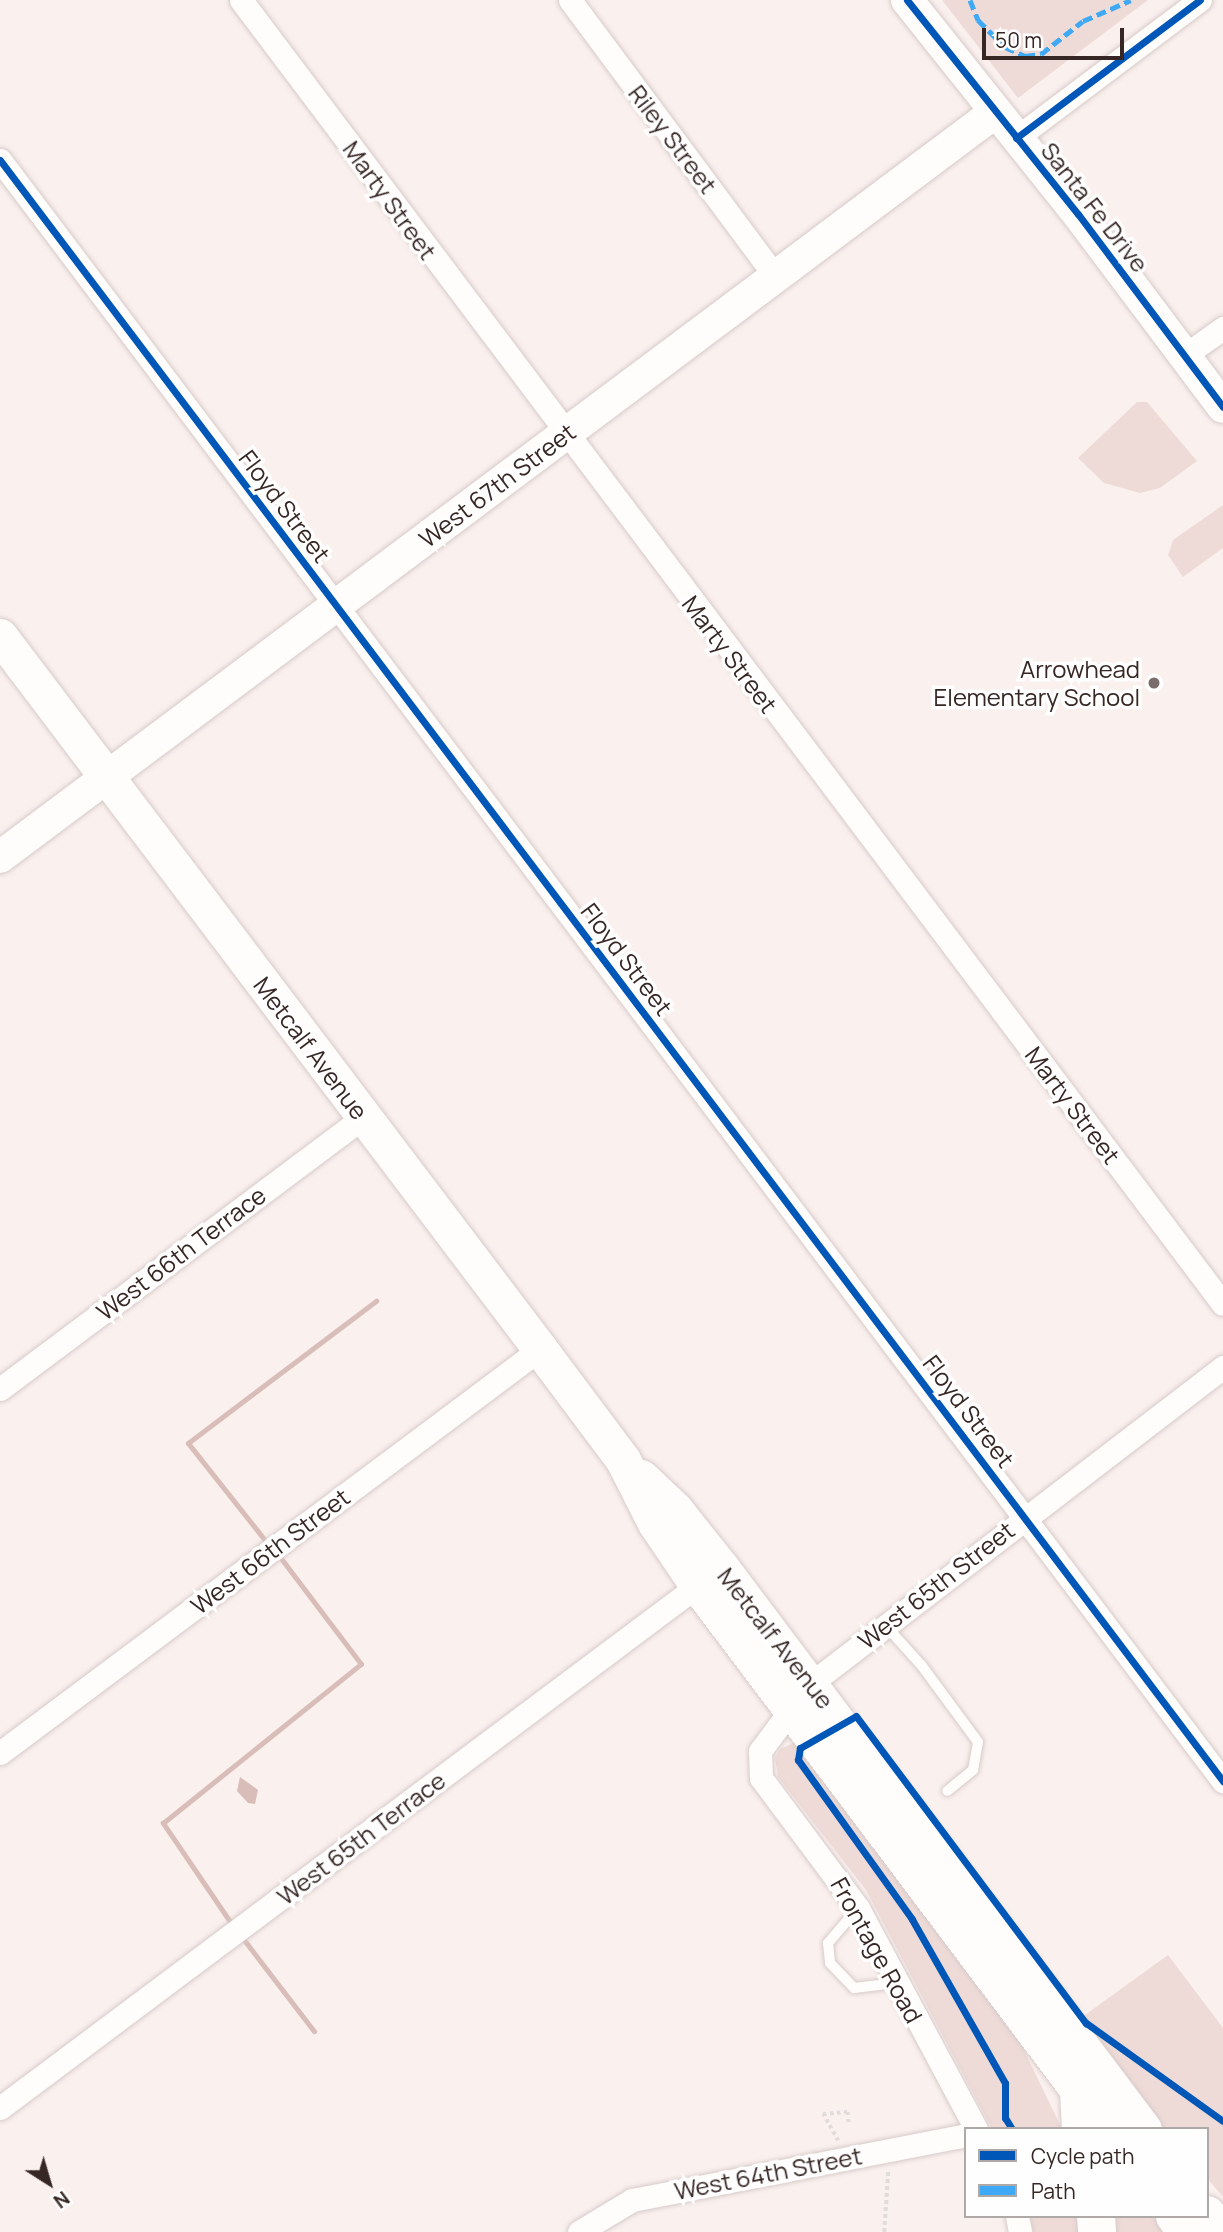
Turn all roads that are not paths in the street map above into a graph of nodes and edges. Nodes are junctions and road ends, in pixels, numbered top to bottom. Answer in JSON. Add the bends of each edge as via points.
{"nodes":[{"id":1,"x":241,"y":0,"type":"edge"},
{"id":2,"x":570,"y":0,"type":"edge"},
{"id":3,"x":907,"y":0,"type":"edge"},
{"id":4,"x":1200,"y":0,"type":"edge"},
{"id":5,"x":994,"y":113,"type":"junction"},
{"id":6,"x":1016,"y":138,"type":"junction"},
{"id":7,"x":0,"y":160,"type":"edge"},
{"id":8,"x":775,"y":277,"type":"junction"},
{"id":9,"x":1223,"y":328,"type":"edge"},
{"id":10,"x":1185,"y":355,"type":"junction"},
{"id":11,"x":1223,"y":407,"type":"edge"},
{"id":12,"x":565,"y":435,"type":"junction"},
{"id":13,"x":336,"y":606,"type":"junction"},
{"id":14,"x":0,"y":636,"type":"edge"},
{"id":15,"x":106,"y":778,"type":"junction"},
{"id":16,"x":0,"y":857,"type":"edge"},
{"id":17,"x":363,"y":1117,"type":"junction"},
{"id":18,"x":1223,"y":1304,"type":"edge"},
{"id":19,"x":540,"y":1349,"type":"junction"},
{"id":20,"x":1223,"y":1367,"type":"edge"},
{"id":21,"x":0,"y":1389,"type":"edge"},
{"id":22,"x":1024,"y":1517,"type":"junction"},
{"id":23,"x":709,"y":1576,"type":"junction"},
{"id":24,"x":886,"y":1626,"type":"junction"},
{"id":25,"x":800,"y":1696,"type":"junction"},
{"id":26,"x":0,"y":1753,"type":"edge"},
{"id":27,"x":1223,"y":1781,"type":"edge"},
{"id":28,"x":947,"y":1791,"type":"dead end"},
{"id":29,"x":858,"y":1908,"type":"junction"},
{"id":30,"x":897,"y":1983,"type":"junction"},
{"id":31,"x":1079,"y":2091,"type":"junction"},
{"id":32,"x":0,"y":2108,"type":"edge"},
{"id":33,"x":975,"y":2127,"type":"edge"},
{"id":34,"x":1081,"y":2127,"type":"edge"},
{"id":35,"x":1106,"y":2127,"type":"edge"},
{"id":36,"x":1142,"y":2127,"type":"edge"},
{"id":37,"x":964,"y":2135,"type":"edge"},
{"id":38,"x":1209,"y":2216,"type":"edge"},
{"id":39,"x":579,"y":2232,"type":"edge"},
{"id":40,"x":1222,"y":2232,"type":"edge"}],
"edges":[{"from":1,"to":12,"type":"street","name":"Marty Street"},
{"from":2,"to":8,"type":"street","name":"Riley Street"},
{"from":3,"to":5,"type":"street","name":"Santa Fe Drive"},
{"from":4,"to":6,"type":"street"},
{"from":5,"to":6,"type":"street","name":"Santa Fe Drive"},
{"from":5,"to":8,"type":"street","name":"West 67th Street"},
{"from":6,"to":10,"type":"street","name":"Santa Fe Drive"},
{"from":7,"to":13,"type":"street","name":"Floyd Street"},
{"from":8,"to":12,"type":"street","name":"West 67th Street"},
{"from":9,"to":10,"type":"street"},
{"from":10,"to":11,"type":"street","name":"Santa Fe Drive"},
{"from":12,"to":13,"type":"street","name":"West 67th Street"},
{"from":12,"to":18,"type":"street","name":"Marty Street"},
{"from":13,"to":15,"type":"street","name":"West 67th Street"},
{"from":13,"to":22,"type":"street","name":"Floyd Street"},
{"from":14,"to":15,"type":"main road","name":"Metcalf Avenue"},
{"from":15,"to":16,"type":"street","name":"West 67th Street"},
{"from":15,"to":17,"type":"main road","name":"Metcalf Avenue"},
{"from":17,"to":19,"type":"main road","name":"Metcalf Avenue"},
{"from":17,"to":21,"type":"street","name":"West 66th Terrace"},
{"from":19,"to":23,"type":"main road","name":"Metcalf Avenue","via":[[623,1460],[655,1523]]},
{"from":19,"to":26,"type":"street","name":"West 66th Street"},
{"from":20,"to":22,"type":"street","name":"West 65th Street"},
{"from":22,"to":24,"type":"street","name":"West 65th Street"},
{"from":22,"to":27,"type":"street","name":"Floyd Street"},
{"from":23,"to":25,"type":"main road","name":"Metcalf Avenue"},
{"from":23,"to":32,"type":"street","name":"West 65th Terrace"},
{"from":24,"to":25,"type":"street","name":"West 65th Street"},
{"from":24,"to":28,"type":"lane","via":[[922,1665],[978,1742],[973,1770]]},
{"from":25,"to":29,"type":"street","name":"Frontage Road","via":[[760,1751],[761,1778]]},
{"from":25,"to":31,"type":"main road","name":"Metcalf Avenue"},
{"from":25,"to":36,"type":"main road","name":"Metcalf Avenue"},
{"from":29,"to":30,"type":"street","name":"Frontage Road"},
{"from":29,"to":30,"type":"lane","via":[[828,1943],[831,1963],[854,1988]]},
{"from":30,"to":33,"type":"street","name":"Frontage Road"},
{"from":31,"to":34,"type":"highway"},
{"from":31,"to":35,"type":"main road","name":"Metcalf Avenue"},
{"from":37,"to":39,"type":"street","name":"West 64th Street","via":[[632,2200]]},
{"from":38,"to":40,"type":"main road"}]}
